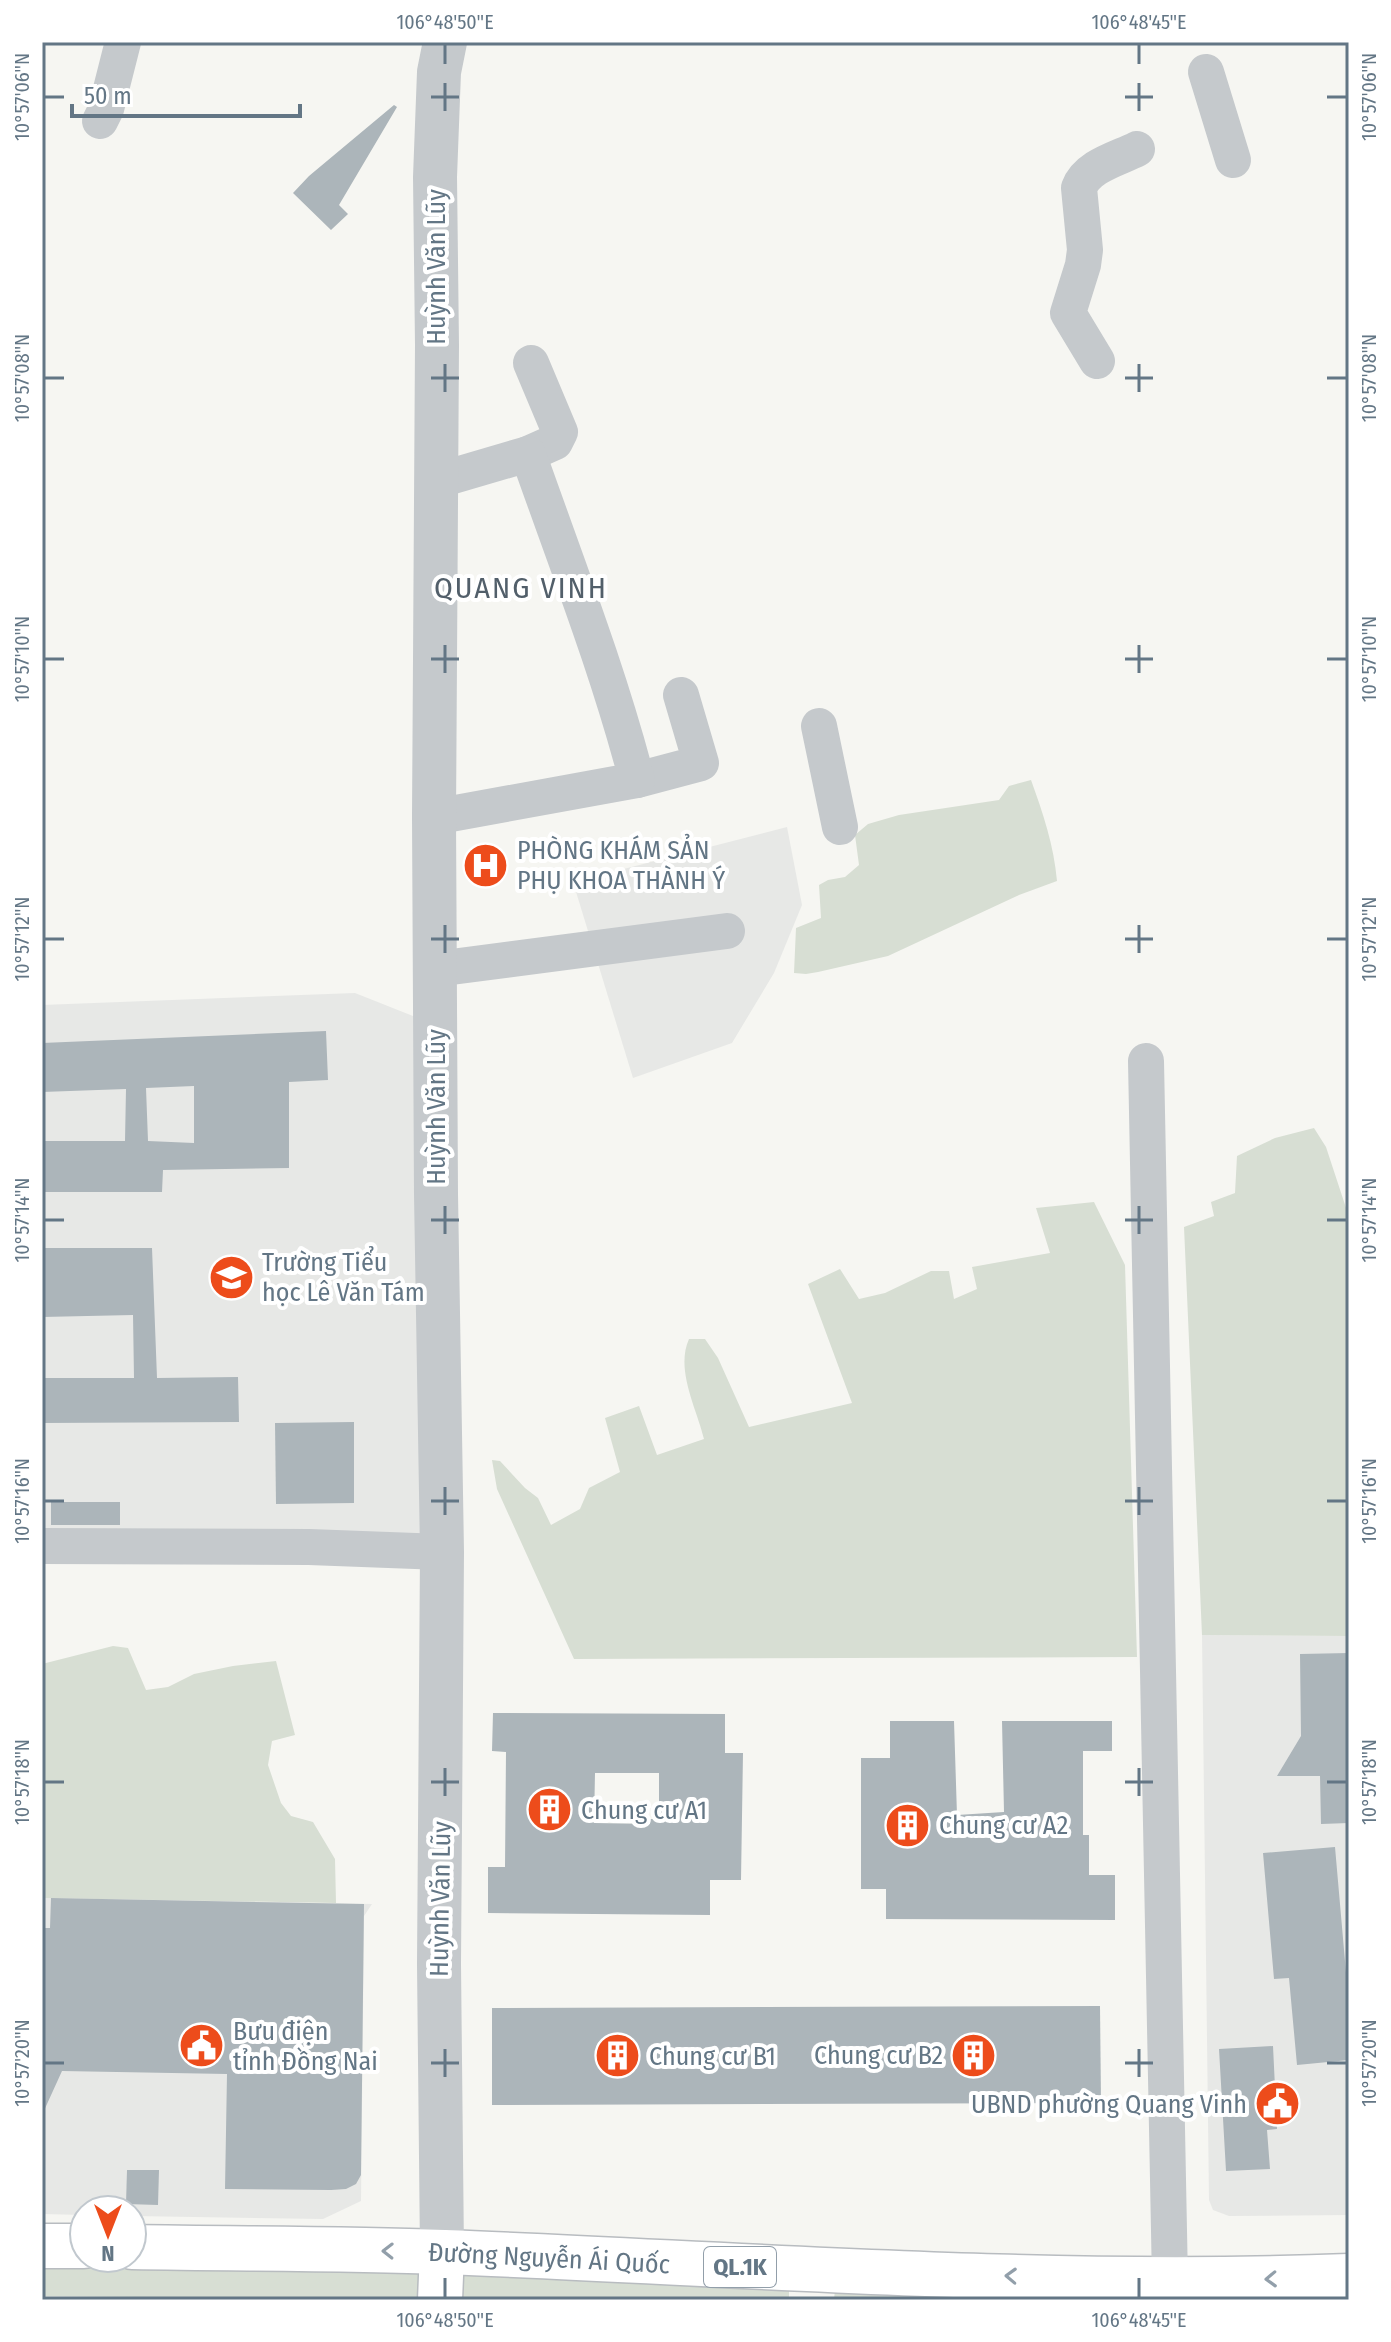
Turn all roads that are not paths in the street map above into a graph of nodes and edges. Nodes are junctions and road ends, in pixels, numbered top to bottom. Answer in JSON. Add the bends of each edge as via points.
{"nodes":[{"id":1,"x":123,"y":42,"type":"edge"},
{"id":2,"x":445,"y":42,"type":"edge"},
{"id":3,"x":1206,"y":72,"type":"dead end"},
{"id":4,"x":100,"y":121,"type":"dead end"},
{"id":5,"x":1137,"y":149,"type":"dead end"},
{"id":6,"x":1233,"y":160,"type":"dead end"},
{"id":7,"x":1097,"y":361,"type":"dead end"},
{"id":8,"x":531,"y":363,"type":"dead end"},
{"id":9,"x":528,"y":454,"type":"junction"},
{"id":10,"x":436,"y":481,"type":"junction"},
{"id":11,"x":681,"y":695,"type":"dead end"},
{"id":12,"x":819,"y":726,"type":"dead end"},
{"id":13,"x":637,"y":780,"type":"junction"},
{"id":14,"x":434,"y":817,"type":"junction"},
{"id":15,"x":840,"y":827,"type":"dead end"},
{"id":16,"x":727,"y":931,"type":"dead end"},
{"id":17,"x":436,"y":969,"type":"junction"},
{"id":18,"x":1146,"y":1061,"type":"dead end"},
{"id":19,"x":42,"y":1546,"type":"edge"},
{"id":20,"x":442,"y":1552,"type":"junction"},
{"id":21,"x":42,"y":2246,"type":"edge"},
{"id":22,"x":68,"y":2246,"type":"edge"},
{"id":23,"x":148,"y":2247,"type":"edge"},
{"id":24,"x":442,"y":2252,"type":"junction"},
{"id":25,"x":1349,"y":2276,"type":"edge"},
{"id":26,"x":1170,"y":2281,"type":"junction"},
{"id":27,"x":813,"y":2285,"type":"edge"},
{"id":28,"x":440,"y":2300,"type":"edge"}],
"edges":[{"from":1,"to":4,"type":"street"},
{"from":2,"to":10,"type":"street","name":"Huỳnh Văn Lũy","via":[[435,177]]},
{"from":3,"to":6,"type":"street"},
{"from":5,"to":7,"type":"street","via":[[1094,170],[1079,188],[1085,250],[1068,313]]},
{"from":8,"to":9,"type":"street","via":[[560,432],[555,442]]},
{"from":9,"to":10,"type":"street"},
{"from":9,"to":13,"type":"street","via":[[598,649]]},
{"from":10,"to":14,"type":"street","name":"Huỳnh Văn Lũy"},
{"from":11,"to":13,"type":"street","via":[[701,763]]},
{"from":12,"to":15,"type":"street"},
{"from":13,"to":14,"type":"street"},
{"from":14,"to":17,"type":"street","name":"Huỳnh Văn Lũy"},
{"from":16,"to":17,"type":"street"},
{"from":17,"to":20,"type":"street","name":"Huỳnh Văn Lũy"},
{"from":18,"to":26,"type":"street"},
{"from":19,"to":20,"type":"street"},
{"from":20,"to":24,"type":"street","name":"Huỳnh Văn Lũy"},
{"from":21,"to":22,"type":"main road"},
{"from":24,"to":23,"type":"main road","name":"Đường Nguyễn Ái Quốc","number":"QL.1K","one_way":true},
{"from":24,"to":27,"type":"main road","name":"Đường Nguyễn Ái Quốc","number":"QL.1K"},
{"from":24,"to":28,"type":"main road"},
{"from":25,"to":26,"type":"main road","name":"Đường Nguyễn Ái Quốc","number":"QL.1K","one_way":true},
{"from":26,"to":27,"type":"main road","name":"Đường Nguyễn Ái Quốc","number":"QL.1K","one_way":true}]}
